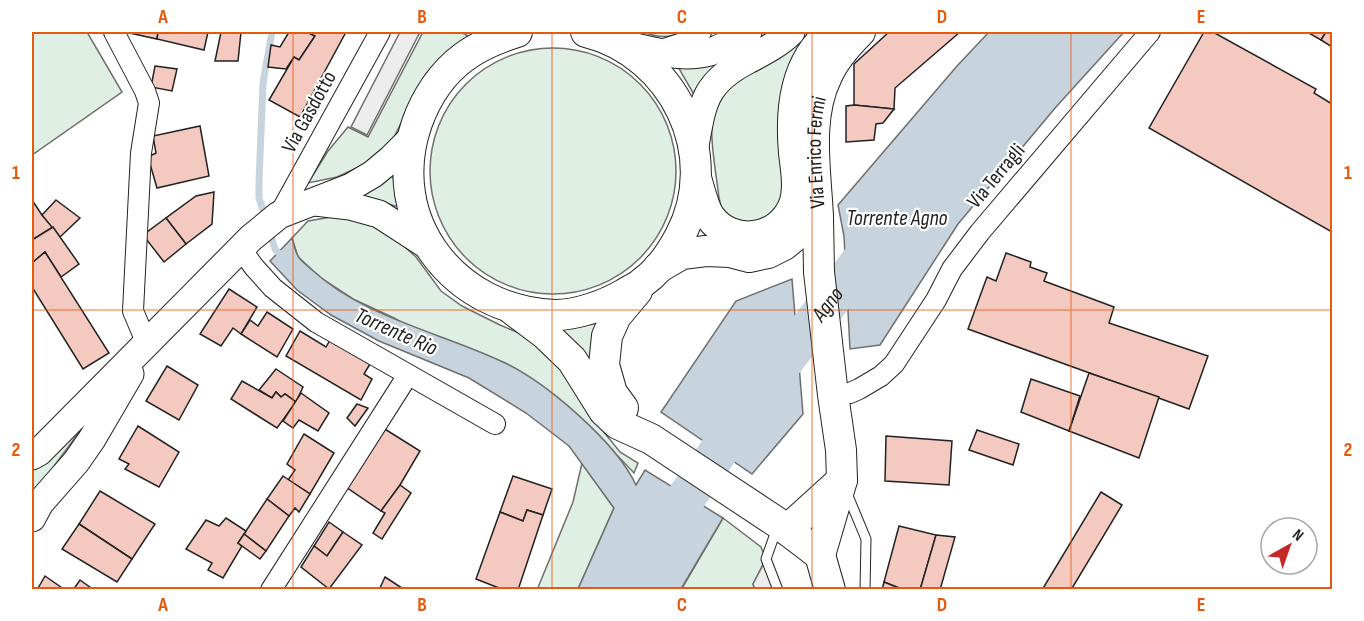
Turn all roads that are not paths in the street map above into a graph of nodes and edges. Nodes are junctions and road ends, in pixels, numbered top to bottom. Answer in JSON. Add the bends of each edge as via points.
{"nodes":[{"id":1,"x":114,"y":32,"type":"edge"},
{"id":2,"x":380,"y":32,"type":"edge"},
{"id":3,"x":517,"y":32,"type":"edge"},
{"id":4,"x":586,"y":32,"type":"edge"},
{"id":5,"x":702,"y":32,"type":"edge"},
{"id":6,"x":747,"y":32,"type":"edge"},
{"id":7,"x":791,"y":32,"type":"edge"},
{"id":8,"x":831,"y":32,"type":"edge"},
{"id":9,"x":860,"y":32,"type":"edge"},
{"id":10,"x":1150,"y":32,"type":"edge"},
{"id":11,"x":615,"y":42,"type":"junction"},
{"id":12,"x":656,"y":52,"type":"junction"},
{"id":13,"x":412,"y":138,"type":"junction"},
{"id":14,"x":695,"y":165,"type":"junction"},
{"id":15,"x":311,"y":202,"type":"junction"},
{"id":16,"x":279,"y":215,"type":"junction"},
{"id":17,"x":818,"y":217,"type":"junction"},
{"id":18,"x":246,"y":244,"type":"junction"},
{"id":19,"x":784,"y":244,"type":"junction"},
{"id":20,"x":430,"y":247,"type":"junction"},
{"id":21,"x":819,"y":272,"type":"junction"},
{"id":22,"x":651,"y":276,"type":"junction"},
{"id":23,"x":510,"y":308,"type":"junction"},
{"id":24,"x":147,"y":344,"type":"junction"},
{"id":25,"x":408,"y":375,"type":"junction"},
{"id":26,"x":832,"y":390,"type":"junction"},
{"id":27,"x":495,"y":424,"type":"dead end"},
{"id":28,"x":651,"y":439,"type":"junction"},
{"id":29,"x":32,"y":456,"type":"edge"},
{"id":30,"x":842,"y":480,"type":"junction"},
{"id":31,"x":32,"y":518,"type":"edge"},
{"id":32,"x":783,"y":527,"type":"junction"},
{"id":33,"x":820,"y":555,"type":"junction"},
{"id":34,"x":271,"y":590,"type":"edge"},
{"id":35,"x":778,"y":590,"type":"edge"},
{"id":36,"x":830,"y":590,"type":"edge"},
{"id":37,"x":865,"y":590,"type":"edge"}],
"edges":[{"from":1,"to":24,"type":"street","via":[[149,103],[141,153],[133,311]]},
{"from":2,"to":16,"type":"street","name":"Via Gasdotto"},
{"from":3,"to":13,"type":"main road","via":[[462,58],[439,81],[422,108]]},
{"from":4,"to":11,"type":"main road","name":"Via Enrico Fermi"},
{"from":5,"to":12,"type":"street","via":[[689,41]]},
{"from":6,"to":12,"type":"main road","via":[[710,52]]},
{"from":7,"to":14,"type":"main road","via":[[719,79],[702,112]]},
{"from":8,"to":14,"type":"main road","name":"Via Enrico Fermi","via":[[805,64],[795,90],[792,116],[797,181],[793,207],[783,222],[767,234],[750,237],[724,229],[710,216]]},
{"from":9,"to":17,"type":"main road","name":"Via Enrico Fermi","via":[[827,75],[817,103]]},
{"from":10,"to":26,"type":"street","name":"Via Terragli","via":[[980,232],[952,269],[894,364],[850,393]]},
{"from":11,"to":12,"type":"main road"},
{"from":11,"to":14,"type":"main road","name":"Via Enrico Fermi","via":[[645,61],[669,87],[686,117]]},
{"from":13,"to":15,"type":"main road","via":[[373,174]]},
{"from":13,"to":20,"type":"main road","via":[[408,176],[414,213]]},
{"from":14,"to":22,"type":"main road","via":[[692,203],[685,226],[674,248]]},
{"from":15,"to":16,"type":"main road"},
{"from":15,"to":20,"type":"main road","via":[[379,214]]},
{"from":16,"to":18,"type":"main road"},
{"from":17,"to":19,"type":"main road","name":"Via Enrico Fermi"},
{"from":17,"to":21,"type":"main road"},
{"from":18,"to":24,"type":"main road"},
{"from":18,"to":25,"type":"street","via":[[254,267],[273,288],[316,322]]},
{"from":19,"to":21,"type":"main road","via":[[800,248]]},
{"from":19,"to":22,"type":"main road","name":"Via Enrico Fermi","via":[[768,253],[749,256],[706,251],[682,254]]},
{"from":20,"to":23,"type":"main road","via":[[452,274],[479,295]]},
{"from":21,"to":26,"type":"main road"},
{"from":22,"to":23,"type":"main road","name":"Via Enrico Fermi","via":[[603,306],[557,315]]},
{"from":22,"to":28,"type":"main road","via":[[616,316],[607,336],[604,365],[612,393]]},
{"from":23,"to":28,"type":"main road","via":[[572,360],[611,418]]},
{"from":24,"to":29,"type":"main road"},
{"from":24,"to":31,"type":"main road","via":[[92,439]]},
{"from":25,"to":27,"type":"street"},
{"from":25,"to":34,"type":"street"},
{"from":26,"to":30,"type":"main road"},
{"from":28,"to":32,"type":"main road"},
{"from":30,"to":32,"type":"main road"},
{"from":30,"to":33,"type":"main road"},
{"from":30,"to":37,"type":"lane","via":[[866,539]]},
{"from":32,"to":33,"type":"main road"},
{"from":32,"to":35,"type":"lane","via":[[766,559]]},
{"from":33,"to":36,"type":"main road"}]}
